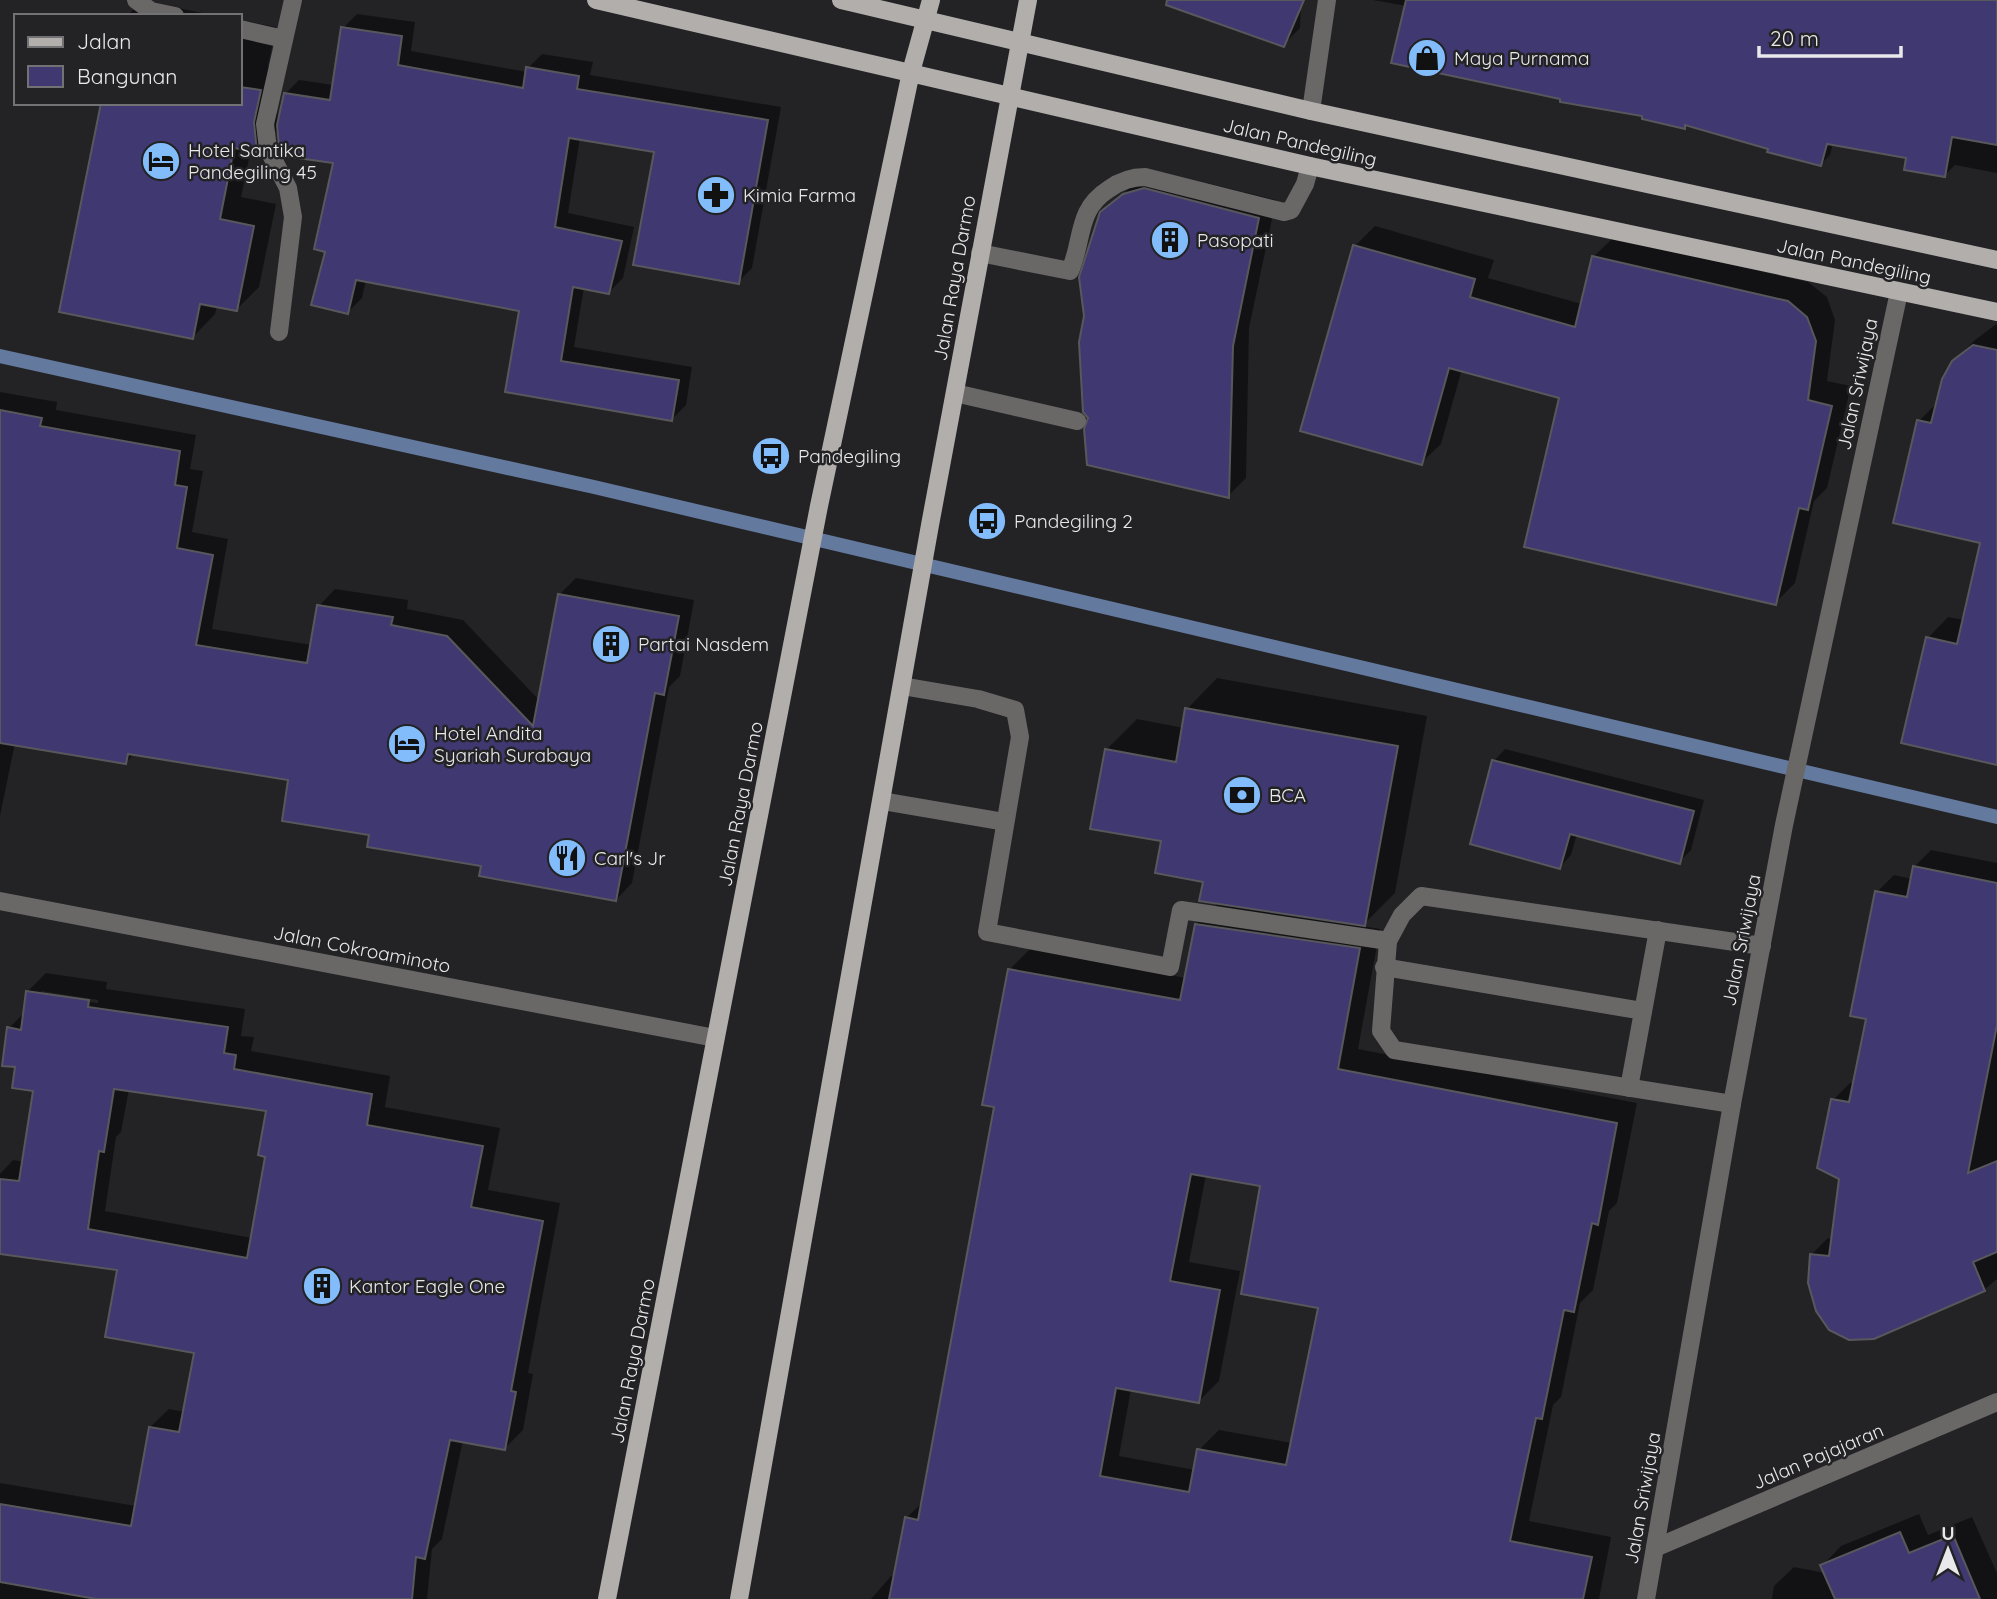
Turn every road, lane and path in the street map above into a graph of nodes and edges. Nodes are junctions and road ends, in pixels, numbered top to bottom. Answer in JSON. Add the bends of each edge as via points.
{"nodes":[{"id":1,"x":136,"y":0,"type":"edge"},
{"id":2,"x":293,"y":0,"type":"edge"},
{"id":3,"x":596,"y":0,"type":"edge"},
{"id":4,"x":841,"y":0,"type":"edge"},
{"id":5,"x":931,"y":0,"type":"edge"},
{"id":6,"x":1028,"y":0,"type":"edge"},
{"id":7,"x":1328,"y":0,"type":"edge"},
{"id":8,"x":165,"y":14,"type":"edge"},
{"id":9,"x":926,"y":19,"type":"junction"},
{"id":10,"x":242,"y":30,"type":"edge"},
{"id":11,"x":284,"y":39,"type":"junction"},
{"id":12,"x":1020,"y":40,"type":"junction"},
{"id":13,"x":911,"y":72,"type":"junction"},
{"id":14,"x":1009,"y":97,"type":"junction"},
{"id":15,"x":1311,"y":111,"type":"junction"},
{"id":16,"x":1310,"y":166,"type":"junction"},
{"id":17,"x":980,"y":253,"type":"junction"},
{"id":18,"x":1997,"y":260,"type":"edge"},
{"id":19,"x":1899,"y":292,"type":"junction"},
{"id":20,"x":1997,"y":312,"type":"edge"},
{"id":21,"x":279,"y":332,"type":"dead end"},
{"id":22,"x":955,"y":393,"type":"junction"},
{"id":23,"x":1077,"y":421,"type":"dead end"},
{"id":24,"x":902,"y":686,"type":"junction"},
{"id":25,"x":882,"y":801,"type":"junction"},
{"id":26,"x":1005,"y":822,"type":"junction"},
{"id":27,"x":0,"y":901,"type":"edge"},
{"id":28,"x":1658,"y":930,"type":"junction"},
{"id":29,"x":1388,"y":941,"type":"junction"},
{"id":30,"x":1762,"y":946,"type":"junction"},
{"id":31,"x":1384,"y":967,"type":"junction"},
{"id":32,"x":1643,"y":1011,"type":"junction"},
{"id":33,"x":715,"y":1038,"type":"junction"},
{"id":34,"x":1629,"y":1088,"type":"junction"},
{"id":35,"x":1732,"y":1104,"type":"junction"},
{"id":36,"x":1997,"y":1402,"type":"edge"},
{"id":37,"x":1655,"y":1548,"type":"junction"},
{"id":38,"x":607,"y":1599,"type":"edge"},
{"id":39,"x":739,"y":1599,"type":"edge"},
{"id":40,"x":1646,"y":1599,"type":"edge"}],
"edges":[{"from":1,"to":8,"type":"street"},
{"from":2,"to":11,"type":"street"},
{"from":3,"to":13,"type":"main road","name":"Jalan Pandegiling"},
{"from":4,"to":9,"type":"main road","name":"Jalan Pandegiling"},
{"from":5,"to":9,"type":"main road","name":"Jalan Raya Darmo"},
{"from":6,"to":12,"type":"main road","name":"Jalan Raya Darmo"},
{"from":7,"to":15,"type":"street"},
{"from":9,"to":12,"type":"main road","name":"Jalan Pandegiling"},
{"from":9,"to":13,"type":"main road","name":"Jalan Raya Darmo"},
{"from":10,"to":11,"type":"street"},
{"from":11,"to":21,"type":"street","via":[[265,124],[268,149],[292,201]]},
{"from":12,"to":14,"type":"main road","name":"Jalan Raya Darmo"},
{"from":12,"to":15,"type":"main road","name":"Jalan Pandegiling"},
{"from":13,"to":14,"type":"main road","name":"Jalan Pandegiling"},
{"from":13,"to":33,"type":"main road","name":"Jalan Raya Darmo","via":[[819,506]]},
{"from":14,"to":16,"type":"main road","name":"Jalan Pandegiling"},
{"from":14,"to":17,"type":"main road","name":"Jalan Raya Darmo"},
{"from":15,"to":18,"type":"main road","name":"Jalan Pandegiling"},
{"from":16,"to":17,"type":"street","via":[[1292,210],[1284,212],[1144,177],[1116,184],[1089,205],[1070,271]]},
{"from":16,"to":19,"type":"main road","name":"Jalan Pandegiling"},
{"from":17,"to":22,"type":"main road","name":"Jalan Raya Darmo"},
{"from":19,"to":20,"type":"main road","name":"Jalan Pandegiling"},
{"from":19,"to":30,"type":"street","name":"Jalan Sriwijaya","via":[[1808,709]]},
{"from":22,"to":23,"type":"street"},
{"from":22,"to":24,"type":"main road","name":"Jalan Raya Darmo"},
{"from":24,"to":25,"type":"main road","name":"Jalan Raya Darmo"},
{"from":24,"to":26,"type":"street","via":[[1015,710],[1020,737]]},
{"from":25,"to":26,"type":"street"},
{"from":25,"to":39,"type":"main road","name":"Jalan Raya Darmo"},
{"from":26,"to":29,"type":"street","via":[[987,932],[1170,967],[1181,910]]},
{"from":27,"to":33,"type":"street","name":"Jalan Cokroaminoto"},
{"from":28,"to":29,"type":"street","via":[[1421,896],[1402,915]]},
{"from":28,"to":30,"type":"street"},
{"from":28,"to":32,"type":"street"},
{"from":29,"to":31,"type":"street"},
{"from":30,"to":35,"type":"street","name":"Jalan Sriwijaya"},
{"from":31,"to":32,"type":"street"},
{"from":31,"to":34,"type":"street","via":[[1381,1031],[1394,1050]]},
{"from":32,"to":34,"type":"street"},
{"from":33,"to":38,"type":"main road","name":"Jalan Raya Darmo"},
{"from":34,"to":35,"type":"street"},
{"from":35,"to":37,"type":"street","name":"Jalan Sriwijaya"},
{"from":36,"to":37,"type":"street","name":"Jalan Pajajaran"},
{"from":37,"to":40,"type":"street","name":"Jalan Sriwijaya"}]}
